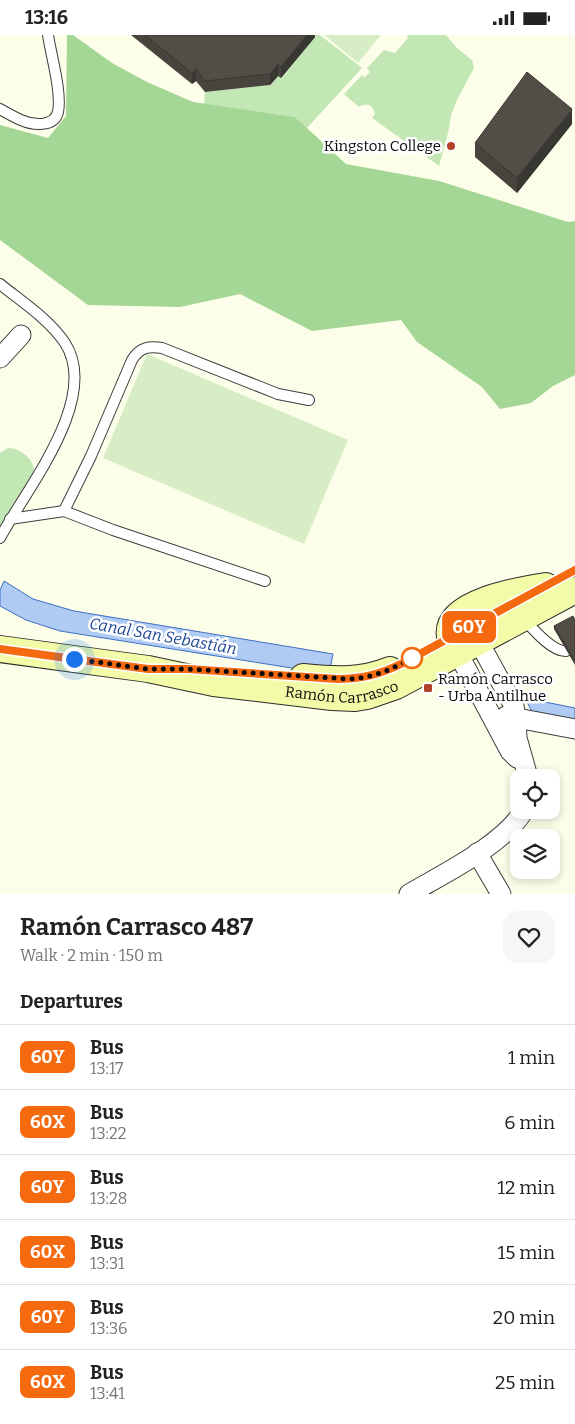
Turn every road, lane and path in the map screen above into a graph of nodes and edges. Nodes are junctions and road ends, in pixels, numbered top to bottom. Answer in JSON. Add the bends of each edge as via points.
{"nodes":[{"id":1,"x":48,"y":35,"type":"edge"},
{"id":2,"x":0,"y":109,"type":"edge"},
{"id":3,"x":0,"y":284,"type":"edge"},
{"id":4,"x":22,"y":335,"type":"dead end"},
{"id":5,"x":0,"y":359,"type":"edge"},
{"id":6,"x":309,"y":400,"type":"dead end"},
{"id":7,"x":64,"y":511,"type":"junction"},
{"id":8,"x":10,"y":519,"type":"junction"},
{"id":9,"x":0,"y":537,"type":"edge"},
{"id":10,"x":575,"y":570,"type":"edge"},
{"id":11,"x":266,"y":581,"type":"dead end"},
{"id":12,"x":575,"y":590,"type":"edge"},
{"id":13,"x":523,"y":618,"type":"junction"},
{"id":14,"x":464,"y":639,"type":"junction"},
{"id":15,"x":0,"y":649,"type":"edge"},
{"id":16,"x":566,"y":651,"type":"edge"},
{"id":17,"x":487,"y":707,"type":"junction"},
{"id":18,"x":516,"y":718,"type":"junction"},
{"id":19,"x":498,"y":728,"type":"junction"},
{"id":20,"x":575,"y":729,"type":"edge"},
{"id":21,"x":515,"y":748,"type":"junction"},
{"id":22,"x":525,"y":769,"type":"edge"},
{"id":23,"x":518,"y":819,"type":"edge"},
{"id":24,"x":477,"y":853,"type":"junction"},
{"id":25,"x":409,"y":894,"type":"edge"},
{"id":26,"x":501,"y":894,"type":"edge"}],
"edges":[{"from":1,"to":2,"type":"lane","via":[[58,91],[55,118],[38,125]]},
{"from":3,"to":8,"type":"lane","via":[[54,329],[72,360],[74,377],[65,423]]},
{"from":4,"to":5,"type":"street"},
{"from":6,"to":7,"type":"lane","via":[[278,394],[162,348],[143,348],[132,360]]},
{"from":7,"to":8,"type":"lane"},
{"from":7,"to":11,"type":"lane"},
{"from":8,"to":9,"type":"lane"},
{"from":10,"to":14,"type":"main road","via":[[546,586],[501,595],[467,609],[450,626]]},
{"from":12,"to":13,"type":"main road","name":"Ramón Carrasco"},
{"from":13,"to":14,"type":"main road","name":"Ramón Carrasco"},
{"from":13,"to":16,"type":"lane","via":[[553,646]]},
{"from":14,"to":15,"type":"main road","name":"Ramón Carrasco","via":[[388,689],[355,698],[214,683],[148,669]]},
{"from":14,"to":17,"type":"street"},
{"from":14,"to":18,"type":"street","via":[[512,702]]},
{"from":17,"to":18,"type":"street"},
{"from":17,"to":19,"type":"street"},
{"from":18,"to":19,"type":"street","via":[[508,728]]},
{"from":18,"to":20,"type":"street"},
{"from":18,"to":21,"type":"street"},
{"from":19,"to":21,"type":"street"},
{"from":21,"to":22,"type":"street"},
{"from":23,"to":24,"type":"street","via":[[499,839]]},
{"from":24,"to":25,"type":"street"},
{"from":24,"to":26,"type":"street"}]}
